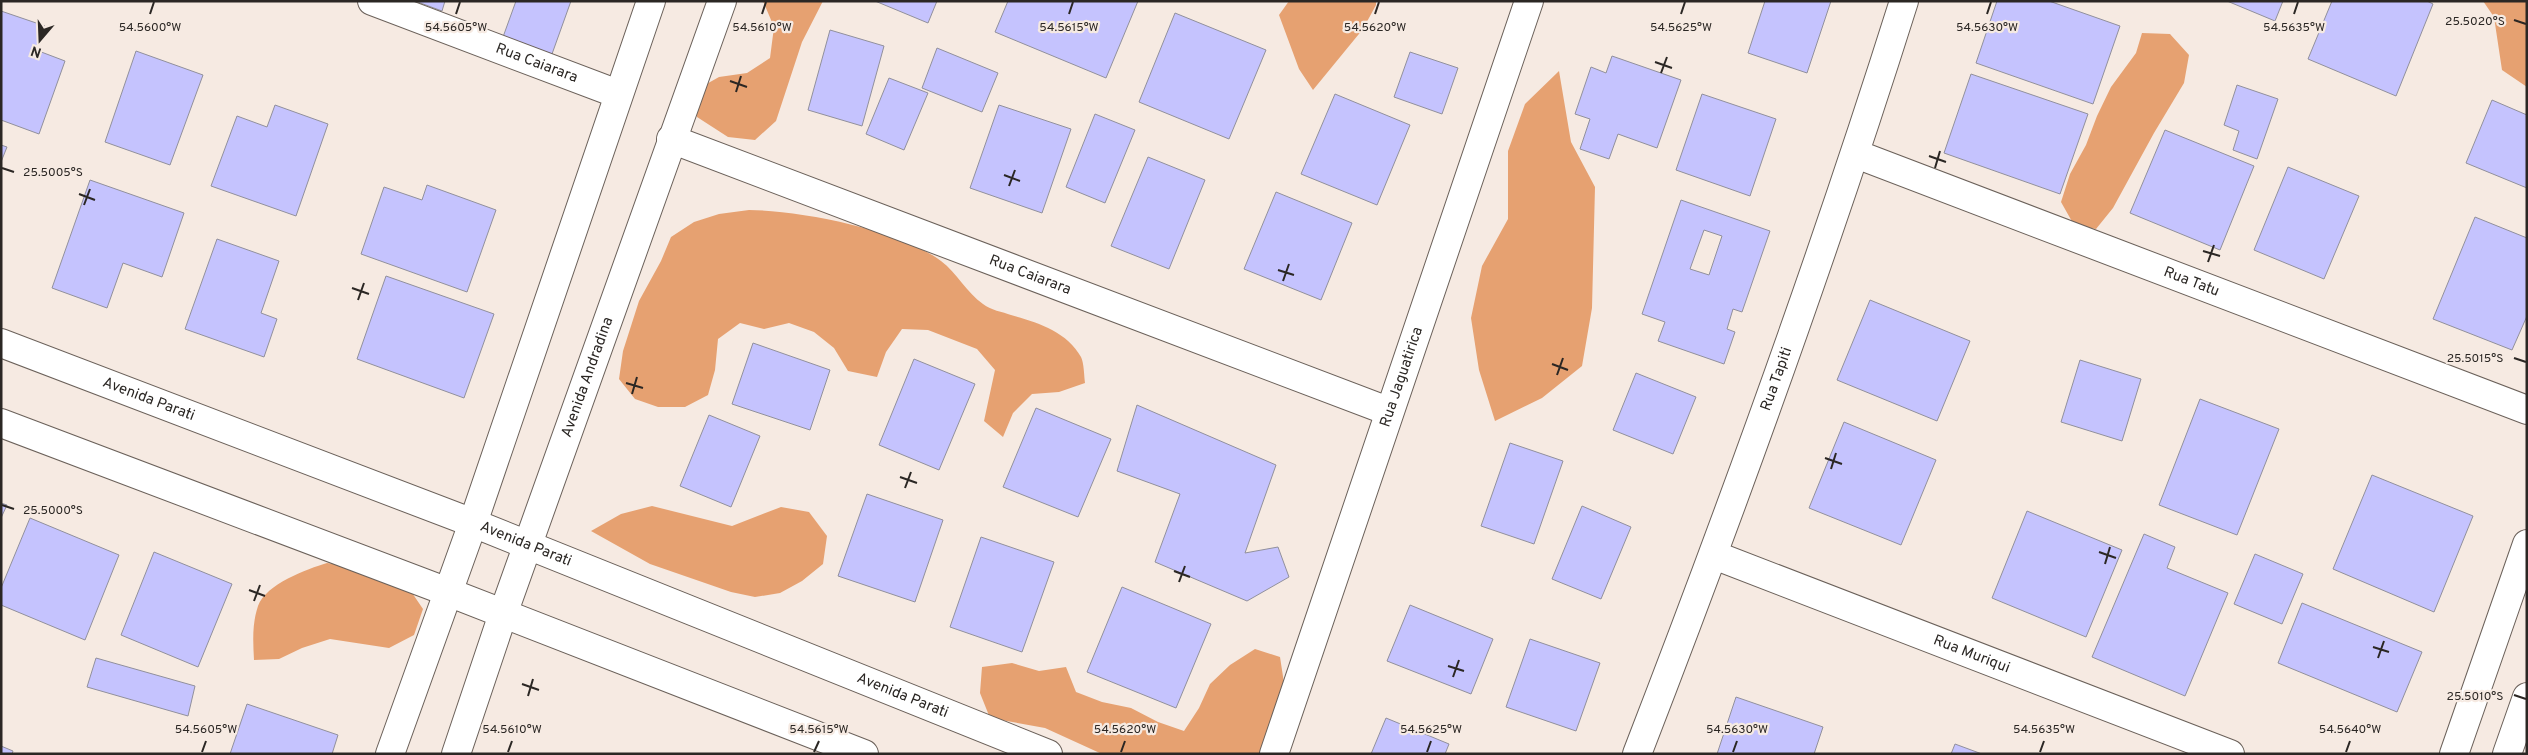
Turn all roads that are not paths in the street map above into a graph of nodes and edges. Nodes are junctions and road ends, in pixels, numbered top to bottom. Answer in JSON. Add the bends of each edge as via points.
{"nodes":[{"id":1,"x":372,"y":1,"type":"edge"},
{"id":2,"x":651,"y":1,"type":"edge"},
{"id":3,"x":722,"y":1,"type":"edge"},
{"id":4,"x":1904,"y":1,"type":"edge"},
{"id":5,"x":1522,"y":3,"type":"edge"},
{"id":6,"x":618,"y":94,"type":"junction"},
{"id":7,"x":671,"y":139,"type":"junction"},
{"id":8,"x":1856,"y":154,"type":"junction"},
{"id":9,"x":1,"y":342,"type":"edge"},
{"id":10,"x":2527,"y":410,"type":"edge"},
{"id":11,"x":1388,"y":411,"type":"junction"},
{"id":12,"x":1,"y":423,"type":"edge"},
{"id":13,"x":473,"y":523,"type":"junction"},
{"id":14,"x":2527,"y":544,"type":"edge"},
{"id":15,"x":528,"y":546,"type":"junction"},
{"id":16,"x":1714,"y":555,"type":"junction"},
{"id":17,"x":448,"y":592,"type":"junction"},
{"id":18,"x":503,"y":614,"type":"junction"},
{"id":19,"x":2527,"y":697,"type":"edge"},
{"id":20,"x":390,"y":754,"type":"edge"},
{"id":21,"x":456,"y":754,"type":"edge"},
{"id":22,"x":864,"y":754,"type":"edge"},
{"id":23,"x":1048,"y":754,"type":"edge"},
{"id":24,"x":1274,"y":754,"type":"edge"},
{"id":25,"x":1637,"y":754,"type":"edge"},
{"id":26,"x":2230,"y":754,"type":"edge"},
{"id":27,"x":2454,"y":754,"type":"edge"},
{"id":28,"x":2507,"y":754,"type":"edge"}],
"edges":[{"from":1,"to":6,"type":"street","name":"Rua Caiarara"},
{"from":2,"to":6,"type":"street"},
{"from":3,"to":7,"type":"street","name":"Avenida Andradina"},
{"from":4,"to":8,"type":"street","name":"Rua Tapiti"},
{"from":5,"to":11,"type":"street","name":"Rua Jaguatirica"},
{"from":6,"to":13,"type":"street"},
{"from":7,"to":11,"type":"street","name":"Rua Caiarara"},
{"from":7,"to":15,"type":"street","name":"Avenida Andradina"},
{"from":8,"to":10,"type":"street","name":"Rua Tatu"},
{"from":8,"to":16,"type":"street","name":"Rua Tapiti"},
{"from":9,"to":13,"type":"street","name":"Avenida Parati"},
{"from":11,"to":24,"type":"street","name":"Rua Jaguatirica"},
{"from":12,"to":17,"type":"street"},
{"from":13,"to":15,"type":"street","name":"Avenida Parati"},
{"from":13,"to":17,"type":"street"},
{"from":14,"to":27,"type":"street"},
{"from":15,"to":18,"type":"street","name":"Avenida Andradina"},
{"from":15,"to":23,"type":"street","name":"Avenida Parati"},
{"from":16,"to":25,"type":"street","name":"Rua Tapiti"},
{"from":16,"to":26,"type":"street","name":"Rua Muriqui"},
{"from":17,"to":18,"type":"street"},
{"from":17,"to":20,"type":"street"},
{"from":18,"to":21,"type":"street","name":"Avenida Andradina"},
{"from":18,"to":22,"type":"street"},
{"from":19,"to":28,"type":"street"}]}
